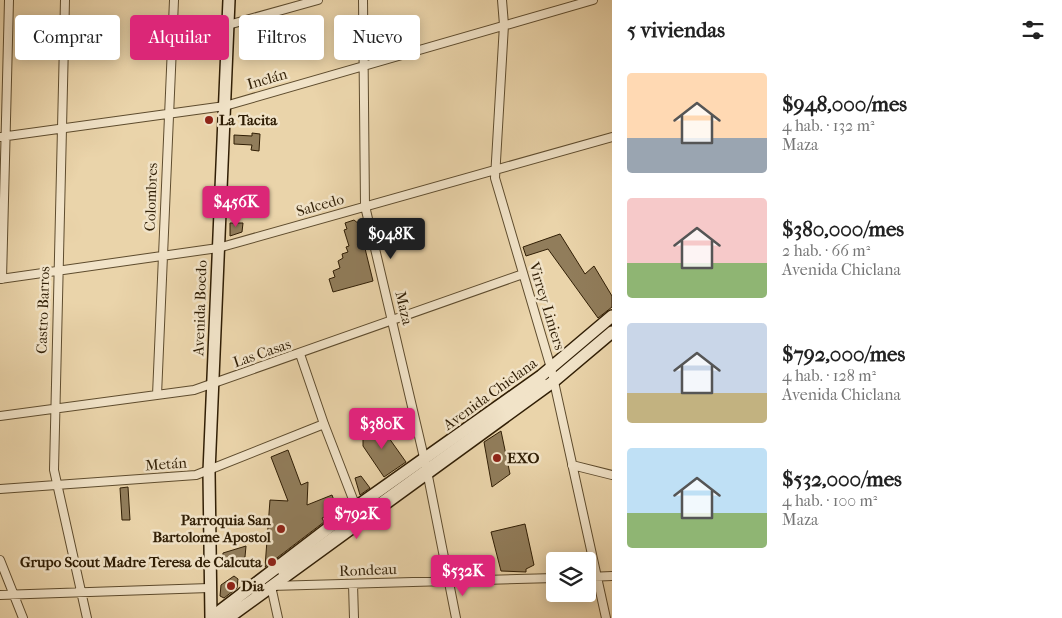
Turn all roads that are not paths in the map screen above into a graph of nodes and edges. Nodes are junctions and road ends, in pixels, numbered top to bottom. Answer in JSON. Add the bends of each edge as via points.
{"nodes":[{"id":1,"x":10,"y":0,"type":"edge"},
{"id":2,"x":66,"y":0,"type":"edge"},
{"id":3,"x":174,"y":0,"type":"edge"},
{"id":4,"x":229,"y":0,"type":"edge"},
{"id":5,"x":318,"y":0,"type":"edge"},
{"id":6,"x":363,"y":0,"type":"edge"},
{"id":7,"x":502,"y":0,"type":"edge"},
{"id":8,"x":593,"y":0,"type":"edge"},
{"id":9,"x":579,"y":2,"type":"edge"},
{"id":10,"x":228,"y":15,"type":"edge"},
{"id":11,"x":229,"y":25,"type":"edge"},
{"id":12,"x":504,"y":25,"type":"junction"},
{"id":13,"x":227,"y":60,"type":"edge"},
{"id":14,"x":363,"y":66,"type":"junction"},
{"id":15,"x":225,"y":106,"type":"junction"},
{"id":16,"x":168,"y":114,"type":"junction"},
{"id":17,"x":61,"y":128,"type":"junction"},
{"id":18,"x":3,"y":136,"type":"edge"},
{"id":19,"x":612,"y":137,"type":"edge"},
{"id":20,"x":494,"y":170,"type":"junction"},
{"id":21,"x":365,"y":206,"type":"junction"},
{"id":22,"x":218,"y":248,"type":"junction"},
{"id":23,"x":163,"y":257,"type":"junction"},
{"id":24,"x":58,"y":272,"type":"junction"},
{"id":25,"x":523,"y":274,"type":"junction"},
{"id":26,"x":1,"y":279,"type":"edge"},
{"id":27,"x":612,"y":316,"type":"edge"},
{"id":28,"x":393,"y":320,"type":"junction"},
{"id":29,"x":612,"y":323,"type":"edge"},
{"id":30,"x":612,"y":332,"type":"edge"},
{"id":31,"x":300,"y":354,"type":"junction"},
{"id":32,"x":553,"y":374,"type":"junction"},
{"id":33,"x":212,"y":385,"type":"junction"},
{"id":34,"x":157,"y":396,"type":"junction"},
{"id":35,"x":54,"y":409,"type":"junction"},
{"id":36,"x":0,"y":416,"type":"edge"},
{"id":37,"x":324,"y":424,"type":"junction"},
{"id":38,"x":572,"y":465,"type":"junction"},
{"id":39,"x":426,"y":466,"type":"junction"},
{"id":40,"x":209,"y":472,"type":"junction"},
{"id":41,"x":612,"y":475,"type":"edge"},
{"id":42,"x":56,"y":485,"type":"junction"},
{"id":43,"x":0,"y":489,"type":"edge"},
{"id":44,"x":356,"y":507,"type":"junction"},
{"id":45,"x":0,"y":560,"type":"edge"},
{"id":46,"x":612,"y":576,"type":"edge"},
{"id":47,"x":597,"y":577,"type":"junction"},
{"id":48,"x":546,"y":578,"type":"edge"},
{"id":49,"x":448,"y":581,"type":"junction"},
{"id":50,"x":353,"y":584,"type":"junction"},
{"id":51,"x":271,"y":586,"type":"junction"},
{"id":52,"x":209,"y":588,"type":"junction"},
{"id":53,"x":81,"y":593,"type":"junction"},
{"id":54,"x":0,"y":595,"type":"edge"},
{"id":55,"x":14,"y":595,"type":"junction"},
{"id":56,"x":23,"y":618,"type":"edge"},
{"id":57,"x":87,"y":618,"type":"edge"},
{"id":58,"x":211,"y":618,"type":"edge"},
{"id":59,"x":217,"y":618,"type":"edge"},
{"id":60,"x":228,"y":618,"type":"edge"},
{"id":61,"x":278,"y":618,"type":"edge"},
{"id":62,"x":354,"y":618,"type":"edge"},
{"id":63,"x":456,"y":618,"type":"edge"},
{"id":64,"x":606,"y":618,"type":"edge"}],
"edges":[{"from":1,"to":18,"type":"street"},
{"from":2,"to":17,"type":"street","name":"Castro Barros"},
{"from":3,"to":16,"type":"street","name":"Colombres"},
{"from":4,"to":10,"type":"main road","name":"Avenida Boedo"},
{"from":5,"to":11,"type":"street"},
{"from":6,"to":14,"type":"street","name":"Maza"},
{"from":7,"to":12,"type":"street","name":"Virrey Liniers"},
{"from":8,"to":9,"type":"street","name":"Inclán"},
{"from":9,"to":12,"type":"street","name":"Inclán"},
{"from":12,"to":14,"type":"street","name":"Inclán"},
{"from":12,"to":20,"type":"street","name":"Virrey Liniers"},
{"from":13,"to":15,"type":"main road","name":"Avenida Boedo"},
{"from":14,"to":15,"type":"street","name":"Inclán"},
{"from":14,"to":21,"type":"street","name":"Maza"},
{"from":15,"to":16,"type":"street","name":"Inclán"},
{"from":15,"to":22,"type":"main road","name":"Avenida Boedo"},
{"from":16,"to":17,"type":"street","name":"Inclán"},
{"from":16,"to":23,"type":"street","name":"Colombres"},
{"from":17,"to":18,"type":"street","name":"Inclán"},
{"from":17,"to":24,"type":"street","name":"Castro Barros"},
{"from":18,"to":26,"type":"street"},
{"from":19,"to":20,"type":"street","name":"Salcedo"},
{"from":20,"to":21,"type":"street","name":"Salcedo"},
{"from":20,"to":25,"type":"street","name":"Virrey Liniers"},
{"from":21,"to":22,"type":"street","name":"Salcedo"},
{"from":21,"to":28,"type":"street","name":"Maza"},
{"from":22,"to":23,"type":"street","name":"Salcedo"},
{"from":22,"to":33,"type":"main road","name":"Avenida Boedo"},
{"from":23,"to":24,"type":"street","name":"Salcedo"},
{"from":23,"to":34,"type":"street","name":"Colombres"},
{"from":24,"to":26,"type":"street","name":"Salcedo"},
{"from":24,"to":35,"type":"street","name":"Castro Barros"},
{"from":25,"to":28,"type":"street","name":"Las Casas"},
{"from":25,"to":32,"type":"street","name":"Virrey Liniers"},
{"from":27,"to":32,"type":"main road","name":"Avenida Chiclana"},
{"from":28,"to":31,"type":"street","name":"Las Casas"},
{"from":28,"to":39,"type":"street","name":"Maza"},
{"from":29,"to":32,"type":"lane"},
{"from":30,"to":32,"type":"main road","name":"Avenida Chiclana"},
{"from":31,"to":33,"type":"street","name":"Las Casas"},
{"from":31,"to":37,"type":"street"},
{"from":32,"to":38,"type":"street","name":"Virrey Liniers"},
{"from":32,"to":39,"type":"main road","name":"Avenida Chiclana"},
{"from":33,"to":34,"type":"street","name":"Las Casas"},
{"from":33,"to":40,"type":"main road","name":"Avenida Boedo"},
{"from":34,"to":35,"type":"street","name":"Las Casas"},
{"from":35,"to":36,"type":"street","name":"Las Casas"},
{"from":35,"to":42,"type":"street","name":"Castro Barros"},
{"from":37,"to":40,"type":"street","name":"Metán"},
{"from":37,"to":44,"type":"street"},
{"from":38,"to":41,"type":"street"},
{"from":38,"to":47,"type":"street","name":"Virrey Liniers"},
{"from":39,"to":44,"type":"main road","name":"Avenida Chiclana"},
{"from":39,"to":49,"type":"street","name":"Maza"},
{"from":39,"to":51,"type":"main road","name":"Avenida Chiclana"},
{"from":39,"to":59,"type":"lane"},
{"from":40,"to":42,"type":"street","name":"Metán","via":[[196,476]]},
{"from":40,"to":52,"type":"main road","name":"Avenida Boedo"},
{"from":42,"to":43,"type":"street","name":"Metán"},
{"from":42,"to":53,"type":"street","name":"Castro Barros"},
{"from":44,"to":59,"type":"main road","name":"Avenida Chiclana","via":[[221,610]]},
{"from":45,"to":55,"type":"street"},
{"from":46,"to":47,"type":"street"},
{"from":47,"to":64,"type":"street","name":"Virrey Liniers"},
{"from":48,"to":49,"type":"street","name":"Rondeau"},
{"from":49,"to":50,"type":"street","name":"Rondeau"},
{"from":49,"to":63,"type":"street","name":"Maza"},
{"from":50,"to":51,"type":"street","name":"Rondeau"},
{"from":50,"to":62,"type":"street"},
{"from":51,"to":60,"type":"main road","name":"Avenida Chiclana"},
{"from":51,"to":61,"type":"street"},
{"from":52,"to":53,"type":"street"},
{"from":52,"to":58,"type":"main road","name":"Avenida Boedo"},
{"from":53,"to":55,"type":"street"},
{"from":53,"to":57,"type":"street","name":"Castro Barros"},
{"from":54,"to":55,"type":"street"},
{"from":55,"to":56,"type":"street"}]}
